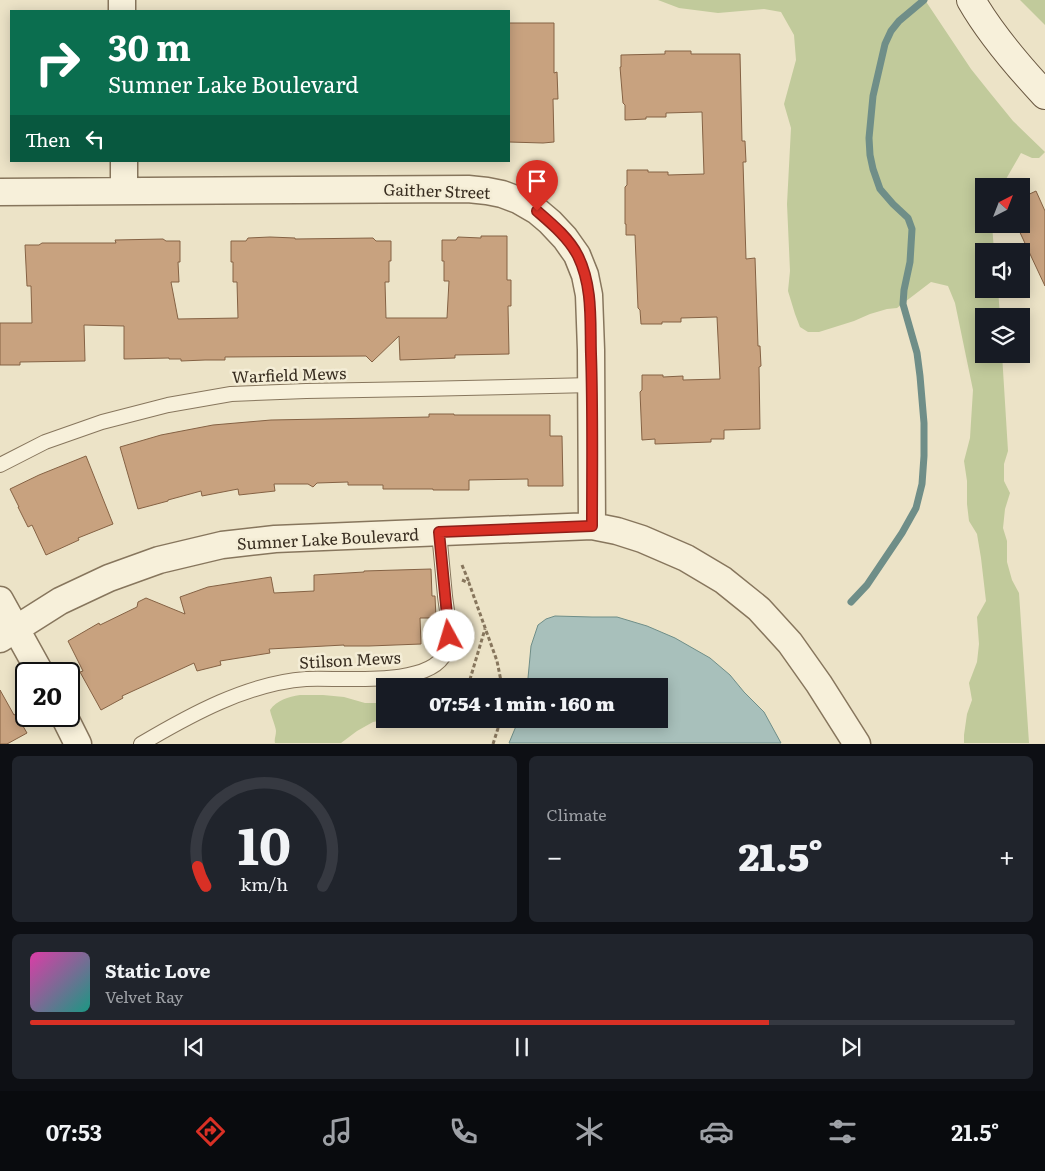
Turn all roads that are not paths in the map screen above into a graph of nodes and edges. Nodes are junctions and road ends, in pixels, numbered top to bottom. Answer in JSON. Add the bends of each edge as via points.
{"nodes":[{"id":1,"x":971,"y":0,"type":"edge"},
{"id":2,"x":1045,"y":95,"type":"edge"},
{"id":3,"x":124,"y":162,"type":"edge"},
{"id":4,"x":124,"y":191,"type":"junction"},
{"id":5,"x":0,"y":192,"type":"edge"},
{"id":6,"x":592,"y":384,"type":"junction"},
{"id":7,"x":0,"y":465,"type":"edge"},
{"id":8,"x":592,"y":526,"type":"junction"},
{"id":9,"x":439,"y":532,"type":"junction"},
{"id":10,"x":0,"y":600,"type":"edge"},
{"id":11,"x":8,"y":634,"type":"edge"},
{"id":12,"x":31,"y":662,"type":"edge"},
{"id":13,"x":70,"y":727,"type":"edge"},
{"id":14,"x":78,"y":744,"type":"edge"},
{"id":15,"x":141,"y":744,"type":"edge"},
{"id":16,"x":857,"y":744,"type":"edge"}],
"edges":[{"from":1,"to":2,"type":"main road","via":[[996,38]]},
{"from":3,"to":4,"type":"street"},
{"from":4,"to":5,"type":"street","name":"Gaither Street"},
{"from":4,"to":6,"type":"street","name":"Gaither Street","via":[[468,189],[518,200],[550,222],[577,255],[589,295]]},
{"from":6,"to":7,"type":"lane","name":"Warfield Mews","via":[[231,394],[168,405],[102,422],[45,442]]},
{"from":6,"to":8,"type":"street","name":"Gaither Street"},
{"from":8,"to":9,"type":"street","name":"Sumner Lake Boulevard"},
{"from":8,"to":16,"type":"street","name":"Sumner Lake Boulevard","via":[[642,539],[686,558],[723,580],[759,609],[790,642]]},
{"from":9,"to":11,"type":"street","name":"Sumner Lake Boulevard","via":[[275,539],[222,545],[159,560],[109,578],[60,601]]},
{"from":9,"to":15,"type":"lane","name":"Stilson Mews","via":[[449,636],[439,662],[419,673],[393,678],[305,679],[280,683],[198,712]]},
{"from":10,"to":11,"type":"street"},
{"from":11,"to":12,"type":"street"},
{"from":13,"to":14,"type":"street"}]}
